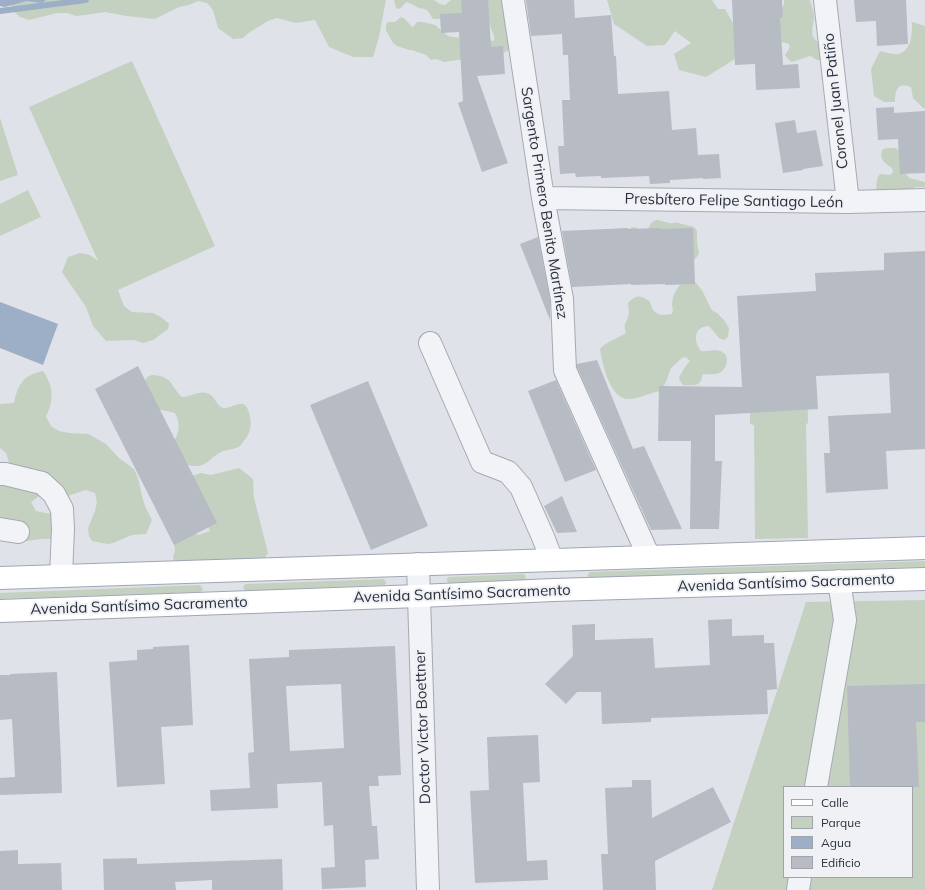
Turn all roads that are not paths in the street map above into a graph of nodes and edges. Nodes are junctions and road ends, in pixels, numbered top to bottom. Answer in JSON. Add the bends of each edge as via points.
{"nodes":[{"id":1,"x":513,"y":0,"type":"edge"},
{"id":2,"x":825,"y":0,"type":"edge"},
{"id":3,"x":543,"y":198,"type":"junction"},
{"id":4,"x":925,"y":200,"type":"edge"},
{"id":5,"x":848,"y":202,"type":"junction"},
{"id":6,"x":430,"y":343,"type":"dead end"},
{"id":7,"x":0,"y":474,"type":"edge"},
{"id":8,"x":925,"y":548,"type":"edge"},
{"id":9,"x":649,"y":557,"type":"junction"},
{"id":10,"x":552,"y":560,"type":"junction"},
{"id":11,"x":418,"y":564,"type":"junction"},
{"id":12,"x":236,"y":570,"type":"junction"},
{"id":13,"x":61,"y":576,"type":"junction"},
{"id":14,"x":0,"y":578,"type":"edge"},
{"id":15,"x":925,"y":579,"type":"edge"},
{"id":16,"x":839,"y":581,"type":"junction"},
{"id":17,"x":553,"y":590,"type":"junction"},
{"id":18,"x":419,"y":596,"type":"junction"},
{"id":19,"x":236,"y":603,"type":"junction"},
{"id":20,"x":0,"y":611,"type":"edge"},
{"id":21,"x":816,"y":786,"type":"edge"},
{"id":22,"x":800,"y":878,"type":"edge"},
{"id":23,"x":428,"y":890,"type":"edge"},
{"id":24,"x":798,"y":890,"type":"edge"}],
"edges":[{"from":1,"to":3,"type":"street","name":"Sargento Primero Benito Martínez"},
{"from":2,"to":5,"type":"street","name":"Coronel Juan Patiño"},
{"from":3,"to":5,"type":"street","name":"Presbítero Felipe Santiago León"},
{"from":3,"to":9,"type":"street","name":"Sargento Primero Benito Martínez","via":[[562,299],[565,370]]},
{"from":4,"to":5,"type":"street","name":"Presbítero Felipe Santiago León"},
{"from":6,"to":10,"type":"street","via":[[482,462],[508,472],[521,487]]},
{"from":7,"to":13,"type":"street","via":[[42,483],[54,494],[62,509]]},
{"from":8,"to":9,"type":"main road","name":"Avenida Santísimo Sacramento"},
{"from":9,"to":10,"type":"main road","name":"Avenida Santísimo Sacramento"},
{"from":10,"to":11,"type":"main road","name":"Avenida Santísimo Sacramento"},
{"from":10,"to":17,"type":"main road"},
{"from":11,"to":12,"type":"main road","name":"Avenida Santísimo Sacramento"},
{"from":11,"to":18,"type":"street","name":"Doctor Victor Boettner"},
{"from":12,"to":13,"type":"main road","name":"Avenida Santísimo Sacramento"},
{"from":12,"to":19,"type":"main road"},
{"from":13,"to":14,"type":"main road","name":"Avenida Santísimo Sacramento"},
{"from":15,"to":16,"type":"main road","name":"Avenida Santísimo Sacramento"},
{"from":16,"to":17,"type":"main road","name":"Avenida Santísimo Sacramento"},
{"from":16,"to":21,"type":"street","via":[[845,620]]},
{"from":17,"to":18,"type":"main road","name":"Avenida Santísimo Sacramento"},
{"from":18,"to":19,"type":"main road","name":"Avenida Santísimo Sacramento"},
{"from":18,"to":23,"type":"street","name":"Doctor Victor Boettner"},
{"from":19,"to":20,"type":"main road","name":"Avenida Santísimo Sacramento"},
{"from":22,"to":24,"type":"street"}]}
